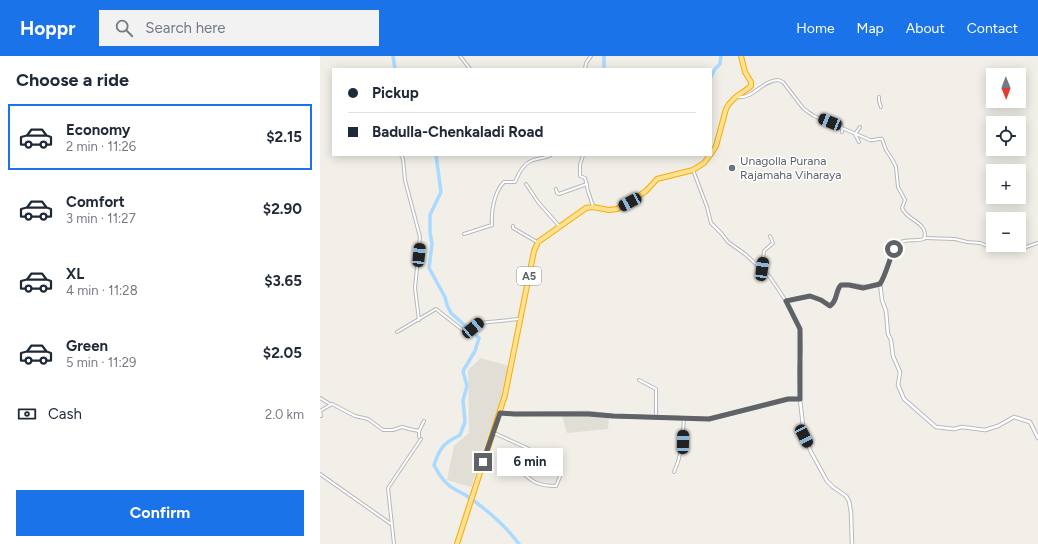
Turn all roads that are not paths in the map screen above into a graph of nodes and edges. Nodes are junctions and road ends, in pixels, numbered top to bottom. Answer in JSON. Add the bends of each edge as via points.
{"nodes":[{"id":1,"x":460,"y":56,"type":"edge"},
{"id":2,"x":591,"y":56,"type":"edge"},
{"id":3,"x":741,"y":56,"type":"edge"},
{"id":4,"x":469,"y":68,"type":"edge"},
{"id":5,"x":585,"y":68,"type":"edge"},
{"id":6,"x":735,"y":96,"type":"junction"},
{"id":7,"x":879,"y":97,"type":"dead end"},
{"id":8,"x":881,"y":107,"type":"dead end"},
{"id":9,"x":840,"y":123,"type":"dead end"},
{"id":10,"x":840,"y":127,"type":"junction"},
{"id":11,"x":860,"y":127,"type":"dead end"},
{"id":12,"x":842,"y":132,"type":"dead end"},
{"id":13,"x":856,"y":134,"type":"junction"},
{"id":14,"x":859,"y":142,"type":"dead end"},
{"id":15,"x":712,"y":151,"type":"edge"},
{"id":16,"x":402,"y":156,"type":"edge"},
{"id":17,"x":550,"y":156,"type":"edge"},
{"id":18,"x":583,"y":156,"type":"edge"},
{"id":19,"x":708,"y":156,"type":"edge"},
{"id":20,"x":693,"y":170,"type":"junction"},
{"id":21,"x":526,"y":184,"type":"dead end"},
{"id":22,"x":587,"y":184,"type":"junction"},
{"id":23,"x":556,"y":189,"type":"dead end"},
{"id":24,"x":593,"y":207,"type":"junction"},
{"id":25,"x":513,"y":226,"type":"dead end"},
{"id":26,"x":560,"y":226,"type":"junction"},
{"id":27,"x":464,"y":234,"type":"dead end"},
{"id":28,"x":770,"y":236,"type":"dead end"},
{"id":29,"x":924,"y":238,"type":"junction"},
{"id":30,"x":538,"y":242,"type":"junction"},
{"id":31,"x":1038,"y":243,"type":"edge"},
{"id":32,"x":762,"y":269,"type":"junction"},
{"id":33,"x":880,"y":284,"type":"junction"},
{"id":34,"x":786,"y":301,"type":"junction"},
{"id":35,"x":520,"y":319,"type":"junction"},
{"id":36,"x":419,"y":320,"type":"junction"},
{"id":37,"x":397,"y":332,"type":"dead end"},
{"id":38,"x":639,"y":380,"type":"dead end"},
{"id":39,"x":320,"y":398,"type":"edge"},
{"id":40,"x":800,"y":399,"type":"junction"},
{"id":41,"x":330,"y":404,"type":"junction"},
{"id":42,"x":500,"y":413,"type":"junction"},
{"id":43,"x":321,"y":416,"type":"edge"},
{"id":44,"x":656,"y":416,"type":"junction"},
{"id":45,"x":684,"y":419,"type":"junction"},
{"id":46,"x":424,"y":421,"type":"dead end"},
{"id":47,"x":419,"y":431,"type":"junction"},
{"id":48,"x":493,"y":432,"type":"junction"},
{"id":49,"x":419,"y":436,"type":"dead end"},
{"id":50,"x":1038,"y":438,"type":"edge"},
{"id":51,"x":421,"y":439,"type":"dead end"},
{"id":52,"x":674,"y":472,"type":"dead end"},
{"id":53,"x":320,"y":474,"type":"edge"},
{"id":54,"x":561,"y":474,"type":"dead end"},
{"id":55,"x":392,"y":524,"type":"junction"},
{"id":56,"x":394,"y":544,"type":"edge"},
{"id":57,"x":457,"y":544,"type":"edge"},
{"id":58,"x":852,"y":544,"type":"edge"}],
"edges":[{"from":1,"to":4,"type":"street"},
{"from":2,"to":5,"type":"street"},
{"from":3,"to":6,"type":"highway","via":[[751,86]]},
{"from":6,"to":10,"type":"street","via":[[742,98],[771,81],[778,80],[783,82],[803,108],[814,116]]},
{"from":6,"to":15,"type":"highway","via":[[726,109],[716,146]]},
{"from":7,"to":8,"type":"street"},
{"from":9,"to":10,"type":"street"},
{"from":10,"to":12,"type":"street"},
{"from":10,"to":13,"type":"street"},
{"from":11,"to":13,"type":"street"},
{"from":13,"to":14,"type":"street"},
{"from":13,"to":29,"type":"street","via":[[870,140],[880,139],[883,142],[896,167],[898,187],[904,200],[902,208],[924,229]]},
{"from":16,"to":36,"type":"street","via":[[405,180],[420,236],[415,288]]},
{"from":17,"to":27,"type":"street","via":[[532,161],[520,170],[515,182],[504,182],[500,186],[491,216],[492,225]]},
{"from":18,"to":22,"type":"street","via":[[580,176],[585,178]]},
{"from":19,"to":20,"type":"highway"},
{"from":20,"to":24,"type":"highway","via":[[657,179],[646,190],[617,209]]},
{"from":20,"to":32,"type":"street","via":[[711,223],[728,242]]},
{"from":21,"to":26,"type":"street"},
{"from":22,"to":23,"type":"street","via":[[559,194]]},
{"from":22,"to":24,"type":"street"},
{"from":24,"to":26,"type":"highway","via":[[586,208]]},
{"from":25,"to":30,"type":"street","via":[[513,229]]},
{"from":26,"to":30,"type":"highway"},
{"from":28,"to":32,"type":"street","via":[[772,243],[764,251]]},
{"from":29,"to":31,"type":"street","via":[[980,242],[1001,250],[1018,250]]},
{"from":29,"to":33,"type":"street","via":[[898,244],[892,252]]},
{"from":30,"to":35,"type":"highway","number":"A5"},
{"from":32,"to":34,"type":"street"},
{"from":33,"to":34,"type":"street","via":[[863,288],[841,285],[830,306],[810,296]]},
{"from":33,"to":50,"type":"main road","via":[[893,356],[900,372],[898,385],[904,399],[936,427],[985,430],[1014,417],[1030,422]]},
{"from":34,"to":40,"type":"street","via":[[800,329]]},
{"from":35,"to":36,"type":"street","via":[[479,323],[468,332],[438,309]]},
{"from":35,"to":42,"type":"highway","number":"A5"},
{"from":36,"to":37,"type":"street"},
{"from":38,"to":44,"type":"street","via":[[656,388]]},
{"from":39,"to":41,"type":"street"},
{"from":40,"to":45,"type":"main road","via":[[788,399],[709,419]]},
{"from":40,"to":58,"type":"main road","via":[[804,436],[811,452],[827,481],[849,501]]},
{"from":41,"to":43,"type":"street","via":[[320,412]]},
{"from":41,"to":47,"type":"street","via":[[368,419],[383,430],[402,427]]},
{"from":42,"to":44,"type":"main road"},
{"from":42,"to":48,"type":"highway","number":"A5"},
{"from":44,"to":45,"type":"main road"},
{"from":45,"to":52,"type":"street","via":[[683,446]]},
{"from":46,"to":47,"type":"street"},
{"from":47,"to":49,"type":"street"},
{"from":48,"to":54,"type":"street","via":[[529,449],[520,470],[534,482],[556,486]]},
{"from":48,"to":57,"type":"highway","number":"A5"},
{"from":51,"to":55,"type":"street","via":[[388,488]]},
{"from":53,"to":55,"type":"street"},
{"from":55,"to":56,"type":"street"}]}
